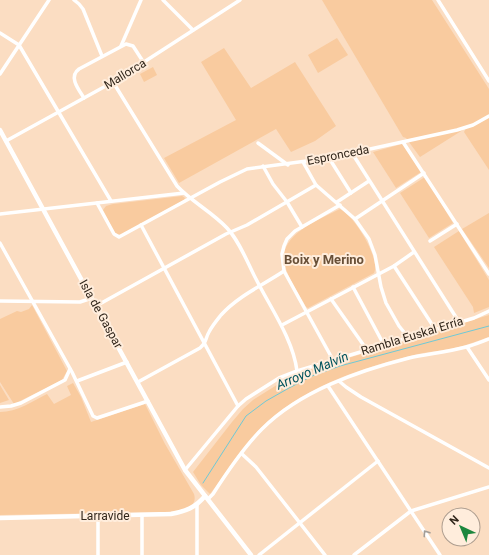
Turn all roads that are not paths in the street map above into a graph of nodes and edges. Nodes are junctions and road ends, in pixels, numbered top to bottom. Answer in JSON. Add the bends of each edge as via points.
{"nodes":[{"id":1,"x":49,"y":0,"type":"edge"},
{"id":2,"x":74,"y":0,"type":"edge"},
{"id":3,"x":141,"y":0,"type":"edge"},
{"id":4,"x":163,"y":0,"type":"edge"},
{"id":5,"x":240,"y":0,"type":"edge"},
{"id":6,"x":438,"y":0,"type":"edge"},
{"id":7,"x":193,"y":30,"type":"junction"},
{"id":8,"x":0,"y":33,"type":"edge"},
{"id":9,"x":19,"y":45,"type":"junction"},
{"id":10,"x":121,"y":46,"type":"junction"},
{"id":11,"x":102,"y":56,"type":"junction"},
{"id":12,"x":144,"y":63,"type":"junction"},
{"id":13,"x":0,"y":74,"type":"edge"},
{"id":14,"x":489,"y":81,"type":"edge"},
{"id":15,"x":113,"y":82,"type":"junction"},
{"id":16,"x":84,"y":98,"type":"junction"},
{"id":17,"x":58,"y":112,"type":"junction"},
{"id":18,"x":489,"y":116,"type":"edge"},
{"id":19,"x":0,"y":130,"type":"edge"},
{"id":20,"x":6,"y":141,"type":"junction"},
{"id":21,"x":404,"y":142,"type":"junction"},
{"id":22,"x":258,"y":143,"type":"dead end"},
{"id":23,"x":352,"y":153,"type":"junction"},
{"id":24,"x":329,"y":158,"type":"junction"},
{"id":25,"x":303,"y":162,"type":"junction"},
{"id":26,"x":288,"y":164,"type":"junction"},
{"id":27,"x":263,"y":166,"type":"junction"},
{"id":28,"x":424,"y":173,"type":"junction"},
{"id":29,"x":369,"y":181,"type":"junction"},
{"id":30,"x":316,"y":185,"type":"junction"},
{"id":31,"x":184,"y":193,"type":"junction"},
{"id":32,"x":351,"y":193,"type":"junction"},
{"id":33,"x":190,"y":198,"type":"junction"},
{"id":34,"x":110,"y":201,"type":"junction"},
{"id":35,"x":381,"y":201,"type":"junction"},
{"id":36,"x":288,"y":202,"type":"junction"},
{"id":37,"x":97,"y":203,"type":"junction"},
{"id":38,"x":339,"y":204,"type":"junction"},
{"id":39,"x":43,"y":210,"type":"junction"},
{"id":40,"x":0,"y":214,"type":"edge"},
{"id":41,"x":355,"y":219,"type":"junction"},
{"id":42,"x":457,"y":224,"type":"junction"},
{"id":43,"x":142,"y":225,"type":"junction"},
{"id":44,"x":302,"y":227,"type":"junction"},
{"id":45,"x":230,"y":233,"type":"junction"},
{"id":46,"x":430,"y":242,"type":"dead end"},
{"id":47,"x":0,"y":243,"type":"edge"},
{"id":48,"x":414,"y":252,"type":"junction"},
{"id":49,"x":394,"y":266,"type":"junction"},
{"id":50,"x":165,"y":269,"type":"junction"},
{"id":51,"x":284,"y":271,"type":"junction"},
{"id":52,"x":379,"y":274,"type":"junction"},
{"id":53,"x":489,"y":274,"type":"edge"},
{"id":54,"x":260,"y":287,"type":"junction"},
{"id":55,"x":354,"y":287,"type":"junction"},
{"id":56,"x":92,"y":298,"type":"junction"},
{"id":57,"x":331,"y":299,"type":"junction"},
{"id":58,"x":0,"y":301,"type":"edge"},
{"id":59,"x":33,"y":302,"type":"junction"},
{"id":60,"x":96,"y":306,"type":"junction"},
{"id":61,"x":489,"y":311,"type":"edge"},
{"id":62,"x":306,"y":312,"type":"junction"},
{"id":63,"x":459,"y":322,"type":"junction"},
{"id":64,"x":282,"y":325,"type":"junction"},
{"id":65,"x":435,"y":329,"type":"junction"},
{"id":66,"x":408,"y":337,"type":"junction"},
{"id":67,"x":489,"y":339,"type":"edge"},
{"id":68,"x":205,"y":344,"type":"junction"},
{"id":69,"x":384,"y":345,"type":"junction"},
{"id":70,"x":467,"y":347,"type":"junction"},
{"id":71,"x":366,"y":350,"type":"junction"},
{"id":72,"x":333,"y":360,"type":"junction"},
{"id":73,"x":127,"y":362,"type":"junction"},
{"id":74,"x":70,"y":369,"type":"junction"},
{"id":75,"x":297,"y":371,"type":"junction"},
{"id":76,"x":489,"y":380,"type":"edge"},
{"id":77,"x":77,"y":381,"type":"junction"},
{"id":78,"x":339,"y":381,"type":"junction"},
{"id":79,"x":138,"y":382,"type":"junction"},
{"id":80,"x":328,"y":386,"type":"junction"},
{"id":81,"x":148,"y":401,"type":"junction"},
{"id":82,"x":238,"y":406,"type":"junction"},
{"id":83,"x":0,"y":407,"type":"edge"},
{"id":84,"x":242,"y":454,"type":"junction"},
{"id":85,"x":378,"y":461,"type":"junction"},
{"id":86,"x":489,"y":468,"type":"edge"},
{"id":87,"x":185,"y":470,"type":"junction"},
{"id":88,"x":489,"y":487,"type":"edge"},
{"id":89,"x":206,"y":497,"type":"junction"},
{"id":90,"x":197,"y":505,"type":"junction"},
{"id":91,"x":411,"y":511,"type":"junction"},
{"id":92,"x":142,"y":515,"type":"junction"},
{"id":93,"x":98,"y":516,"type":"junction"},
{"id":94,"x":0,"y":518,"type":"edge"},
{"id":95,"x":300,"y":522,"type":"junction"},
{"id":96,"x":98,"y":555,"type":"edge"},
{"id":97,"x":142,"y":555,"type":"edge"},
{"id":98,"x":197,"y":555,"type":"edge"},
{"id":99,"x":251,"y":555,"type":"edge"},
{"id":100,"x":259,"y":555,"type":"edge"},
{"id":101,"x":325,"y":555,"type":"edge"},
{"id":102,"x":354,"y":555,"type":"edge"},
{"id":103,"x":440,"y":555,"type":"edge"}],
"edges":[{"from":1,"to":9,"type":"street"},
{"from":2,"to":11,"type":"street","via":[[83,9]]},
{"from":3,"to":10,"type":"street"},
{"from":4,"to":7,"type":"street"},
{"from":5,"to":7,"type":"street","name":"Mallorca"},
{"from":6,"to":14,"type":"street"},
{"from":7,"to":12,"type":"street","name":"Mallorca"},
{"from":8,"to":9,"type":"street"},
{"from":9,"to":13,"type":"street"},
{"from":9,"to":17,"type":"street"},
{"from":10,"to":11,"type":"street"},
{"from":10,"to":12,"type":"street","via":[[133,46]]},
{"from":11,"to":16,"type":"street","via":[[75,73],[75,82]]},
{"from":12,"to":15,"type":"street","name":"Mallorca"},
{"from":15,"to":16,"type":"street","name":"Mallorca"},
{"from":15,"to":31,"type":"street"},
{"from":16,"to":17,"type":"street","name":"Mallorca"},
{"from":17,"to":20,"type":"street","name":"Mallorca"},
{"from":17,"to":34,"type":"street"},
{"from":18,"to":21,"type":"street","name":"Espronceda","via":[[457,130]]},
{"from":19,"to":20,"type":"street","name":"Isla de Gaspar"},
{"from":20,"to":39,"type":"street","name":"Isla de Gaspar"},
{"from":21,"to":23,"type":"street","name":"Espronceda"},
{"from":21,"to":28,"type":"street"},
{"from":22,"to":26,"type":"street"},
{"from":23,"to":24,"type":"street","name":"Espronceda"},
{"from":23,"to":29,"type":"street"},
{"from":24,"to":25,"type":"street","name":"Espronceda"},
{"from":24,"to":32,"type":"street"},
{"from":25,"to":26,"type":"street","name":"Espronceda"},
{"from":25,"to":30,"type":"street"},
{"from":26,"to":27,"type":"street","name":"Espronceda"},
{"from":27,"to":33,"type":"street","name":"Espronceda","via":[[246,169]]},
{"from":27,"to":36,"type":"street","via":[[273,184]]},
{"from":28,"to":35,"type":"street"},
{"from":28,"to":42,"type":"street"},
{"from":29,"to":32,"type":"street"},
{"from":29,"to":35,"type":"street"},
{"from":30,"to":36,"type":"street"},
{"from":30,"to":38,"type":"street"},
{"from":31,"to":33,"type":"street"},
{"from":31,"to":34,"type":"street"},
{"from":32,"to":38,"type":"street"},
{"from":33,"to":43,"type":"street","name":"Espronceda"},
{"from":33,"to":45,"type":"street"},
{"from":34,"to":37,"type":"street"},
{"from":35,"to":41,"type":"street"},
{"from":35,"to":48,"type":"street"},
{"from":36,"to":44,"type":"street"},
{"from":36,"to":45,"type":"street"},
{"from":37,"to":39,"type":"street"},
{"from":37,"to":43,"type":"street","name":"Espronceda","via":[[118,237]]},
{"from":38,"to":41,"type":"street"},
{"from":38,"to":44,"type":"street"},
{"from":39,"to":40,"type":"street"},
{"from":39,"to":56,"type":"street","name":"Isla de Gaspar"},
{"from":41,"to":52,"type":"street","via":[[369,239]]},
{"from":42,"to":46,"type":"street"},
{"from":42,"to":53,"type":"street"},
{"from":43,"to":50,"type":"street"},
{"from":44,"to":51,"type":"street","via":[[287,239],[282,254]]},
{"from":45,"to":50,"type":"street"},
{"from":45,"to":54,"type":"street"},
{"from":47,"to":59,"type":"street"},
{"from":48,"to":49,"type":"street"},
{"from":48,"to":63,"type":"street"},
{"from":49,"to":52,"type":"street"},
{"from":49,"to":65,"type":"street"},
{"from":50,"to":60,"type":"street"},
{"from":50,"to":68,"type":"street"},
{"from":51,"to":54,"type":"street"},
{"from":51,"to":62,"type":"street"},
{"from":52,"to":55,"type":"street"},
{"from":52,"to":66,"type":"street","via":[[389,309]]},
{"from":54,"to":64,"type":"street"},
{"from":54,"to":68,"type":"street","via":[[237,300],[225,311],[208,333]]},
{"from":55,"to":57,"type":"street"},
{"from":55,"to":69,"type":"street"},
{"from":56,"to":59,"type":"street","via":[[80,302]]},
{"from":56,"to":60,"type":"street","name":"Isla de Gaspar"},
{"from":57,"to":62,"type":"street"},
{"from":57,"to":71,"type":"street"},
{"from":58,"to":59,"type":"street"},
{"from":59,"to":74,"type":"street"},
{"from":60,"to":73,"type":"street","name":"Isla de Gaspar"},
{"from":61,"to":63,"type":"street","name":"Rambla Euskal Erría"},
{"from":62,"to":64,"type":"street"},
{"from":62,"to":72,"type":"street"},
{"from":63,"to":65,"type":"street","name":"Rambla Euskal Erría"},
{"from":64,"to":75,"type":"street","via":[[295,358]]},
{"from":65,"to":66,"type":"street","name":"Rambla Euskal Erría"},
{"from":66,"to":69,"type":"street","name":"Rambla Euskal Erría"},
{"from":67,"to":70,"type":"street","name":"Rambla Euskal Erría"},
{"from":68,"to":79,"type":"street"},
{"from":68,"to":82,"type":"street"},
{"from":69,"to":71,"type":"street","name":"Rambla Euskal Erría"},
{"from":70,"to":76,"type":"street"},
{"from":70,"to":78,"type":"street","name":"Rambla Euskal Erría","via":[[364,370]]},
{"from":71,"to":72,"type":"street","name":"Rambla Euskal Erría"},
{"from":72,"to":75,"type":"street","name":"Rambla Euskal Erría"},
{"from":73,"to":77,"type":"street"},
{"from":73,"to":79,"type":"street","name":"Isla de Gaspar"},
{"from":74,"to":77,"type":"street"},
{"from":74,"to":83,"type":"street","via":[[65,380],[21,403]]},
{"from":75,"to":82,"type":"street","name":"Rambla Euskal Erría","via":[[279,378]]},
{"from":77,"to":81,"type":"street","via":[[91,415],[97,418]]},
{"from":78,"to":80,"type":"street","name":"Rambla Euskal Erría"},
{"from":78,"to":86,"type":"street","via":[[361,397]]},
{"from":79,"to":81,"type":"street","name":"Isla de Gaspar"},
{"from":80,"to":84,"type":"street","name":"Rambla Euskal Erría","via":[[269,422]]},
{"from":80,"to":85,"type":"street"},
{"from":81,"to":87,"type":"street","name":"Isla de Gaspar"},
{"from":82,"to":87,"type":"street","name":"Rambla Euskal Erría"},
{"from":84,"to":89,"type":"street","name":"Rambla Euskal Erría","via":[[212,494]]},
{"from":84,"to":95,"type":"street","via":[[256,467]]},
{"from":85,"to":91,"type":"street"},
{"from":85,"to":95,"type":"street"},
{"from":87,"to":89,"type":"street","name":"Isla de Gaspar"},
{"from":88,"to":91,"type":"street"},
{"from":89,"to":90,"type":"street","name":"Larravide"},
{"from":89,"to":99,"type":"street","name":"Isla de Gaspar"},
{"from":90,"to":92,"type":"street","name":"Larravide","via":[[174,513]]},
{"from":90,"to":98,"type":"street"},
{"from":91,"to":102,"type":"street"},
{"from":103,"to":91,"type":"street","one_way":true},
{"from":92,"to":93,"type":"street","name":"Larravide"},
{"from":92,"to":97,"type":"street"},
{"from":93,"to":94,"type":"street","name":"Larravide"},
{"from":93,"to":96,"type":"street"},
{"from":95,"to":100,"type":"street"},
{"from":95,"to":101,"type":"street"}]}
